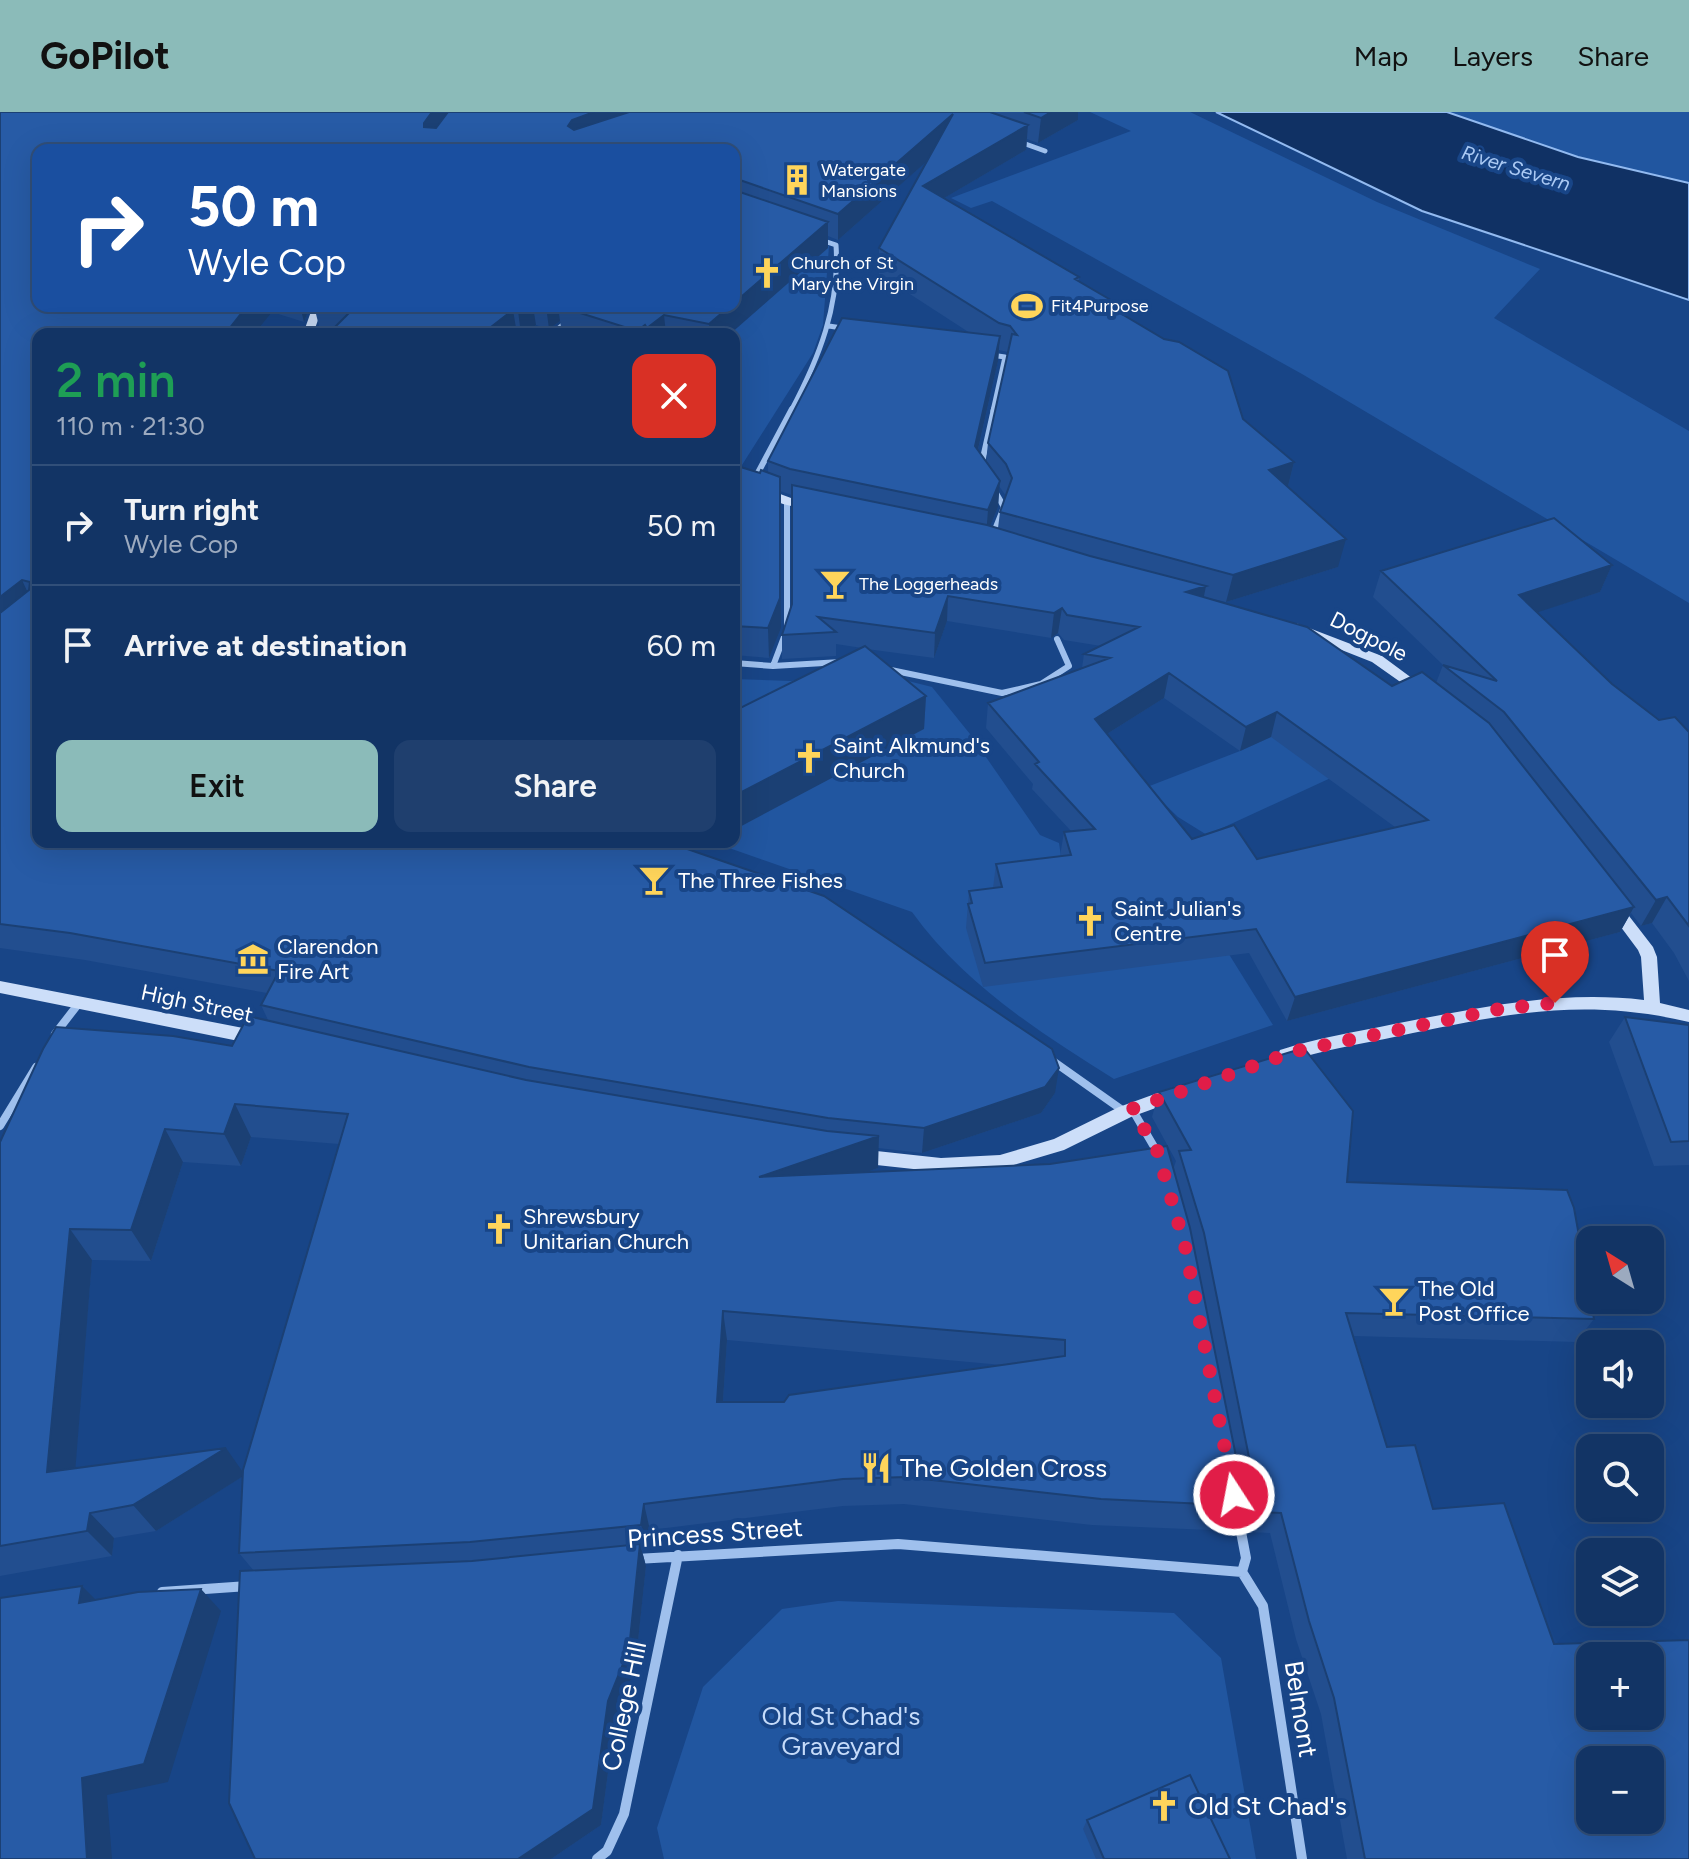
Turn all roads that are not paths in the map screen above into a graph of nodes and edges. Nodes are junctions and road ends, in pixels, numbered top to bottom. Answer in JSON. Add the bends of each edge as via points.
{"nodes":[{"id":1,"x":1017,"y":141,"type":"edge"},
{"id":2,"x":1045,"y":151,"type":"edge"},
{"id":3,"x":808,"y":235,"type":"edge"},
{"id":4,"x":578,"y":312,"type":"edge"},
{"id":5,"x":829,"y":326,"type":"junction"},
{"id":6,"x":559,"y":328,"type":"edge"},
{"id":7,"x":860,"y":331,"type":"edge"},
{"id":8,"x":982,"y":353,"type":"edge"},
{"id":9,"x":979,"y":472,"type":"edge"},
{"id":10,"x":740,"y":483,"type":"edge"},
{"id":11,"x":989,"y":484,"type":"edge"},
{"id":12,"x":751,"y":486,"type":"junction"},
{"id":13,"x":787,"y":501,"type":"junction"},
{"id":14,"x":833,"y":511,"type":"edge"},
{"id":15,"x":973,"y":541,"type":"edge"},
{"id":16,"x":989,"y":544,"type":"junction"},
{"id":17,"x":1003,"y":549,"type":"edge"},
{"id":18,"x":1277,"y":623,"type":"edge"},
{"id":19,"x":1057,"y":639,"type":"edge"},
{"id":20,"x":845,"y":662,"type":"edge"},
{"id":21,"x":740,"y":663,"type":"edge"},
{"id":22,"x":773,"y":666,"type":"junction"},
{"id":23,"x":873,"y":667,"type":"edge"},
{"id":24,"x":1430,"y":697,"type":"edge"},
{"id":25,"x":1602,"y":892,"type":"edge"},
{"id":26,"x":0,"y":987,"type":"edge"},
{"id":27,"x":79,"y":1003,"type":"junction"},
{"id":28,"x":1652,"y":1006,"type":"junction"},
{"id":29,"x":1689,"y":1016,"type":"edge"},
{"id":30,"x":283,"y":1044,"type":"edge"},
{"id":31,"x":46,"y":1049,"type":"edge"},
{"id":32,"x":1039,"y":1051,"type":"edge"},
{"id":33,"x":1267,"y":1061,"type":"edge"},
{"id":34,"x":38,"y":1062,"type":"edge"},
{"id":35,"x":1194,"y":1087,"type":"edge"},
{"id":36,"x":1128,"y":1110,"type":"junction"},
{"id":37,"x":0,"y":1126,"type":"edge"},
{"id":38,"x":842,"y":1154,"type":"edge"},
{"id":39,"x":1162,"y":1164,"type":"edge"},
{"id":40,"x":1234,"y":1495,"type":"edge"},
{"id":41,"x":678,"y":1555,"type":"junction"},
{"id":42,"x":622,"y":1561,"type":"edge"},
{"id":43,"x":1242,"y":1572,"type":"junction"},
{"id":44,"x":253,"y":1585,"type":"edge"},
{"id":45,"x":149,"y":1594,"type":"edge"},
{"id":46,"x":597,"y":1859,"type":"edge"},
{"id":47,"x":1302,"y":1859,"type":"edge"}],
"edges":[{"from":1,"to":2,"type":"street"},
{"from":3,"to":5,"type":"street","via":[[836,245],[839,261]]},
{"from":4,"to":6,"type":"street"},
{"from":5,"to":7,"type":"street"},
{"from":5,"to":12,"type":"street"},
{"from":8,"to":9,"type":"street","via":[[1005,357]]},
{"from":10,"to":12,"type":"street"},
{"from":11,"to":16,"type":"street","via":[[1004,507]]},
{"from":12,"to":13,"type":"street"},
{"from":13,"to":14,"type":"street"},
{"from":13,"to":22,"type":"street","via":[[787,629]]},
{"from":15,"to":16,"type":"street"},
{"from":16,"to":17,"type":"street"},
{"from":18,"to":24,"type":"street","name":"Dogpole","via":[[1377,659]]},
{"from":19,"to":23,"type":"street","via":[[1069,666],[1041,684],[1002,693]]},
{"from":20,"to":22,"type":"street"},
{"from":21,"to":22,"type":"street"},
{"from":25,"to":28,"type":"street","via":[[1645,947]]},
{"from":26,"to":27,"type":"street","name":"High Street"},
{"from":27,"to":30,"type":"street","name":"High Street"},
{"from":27,"to":31,"type":"street"},
{"from":28,"to":29,"type":"street"},
{"from":28,"to":33,"type":"street","via":[[1582,999],[1500,1009]]},
{"from":32,"to":36,"type":"street"},
{"from":34,"to":37,"type":"street"},
{"from":35,"to":36,"type":"street"},
{"from":36,"to":38,"type":"street","via":[[1058,1145],[1000,1162],[941,1165]]},
{"from":36,"to":39,"type":"street"},
{"from":40,"to":43,"type":"street","via":[[1246,1558]]},
{"from":41,"to":42,"type":"street","name":"Princess Street"},
{"from":41,"to":43,"type":"street","name":"Princess Street","via":[[898,1544]]},
{"from":41,"to":46,"type":"street","name":"College Hill","via":[[624,1814],[607,1851]]},
{"from":43,"to":47,"type":"street","name":"Belmont","via":[[1263,1606]]},
{"from":44,"to":45,"type":"street"}]}
